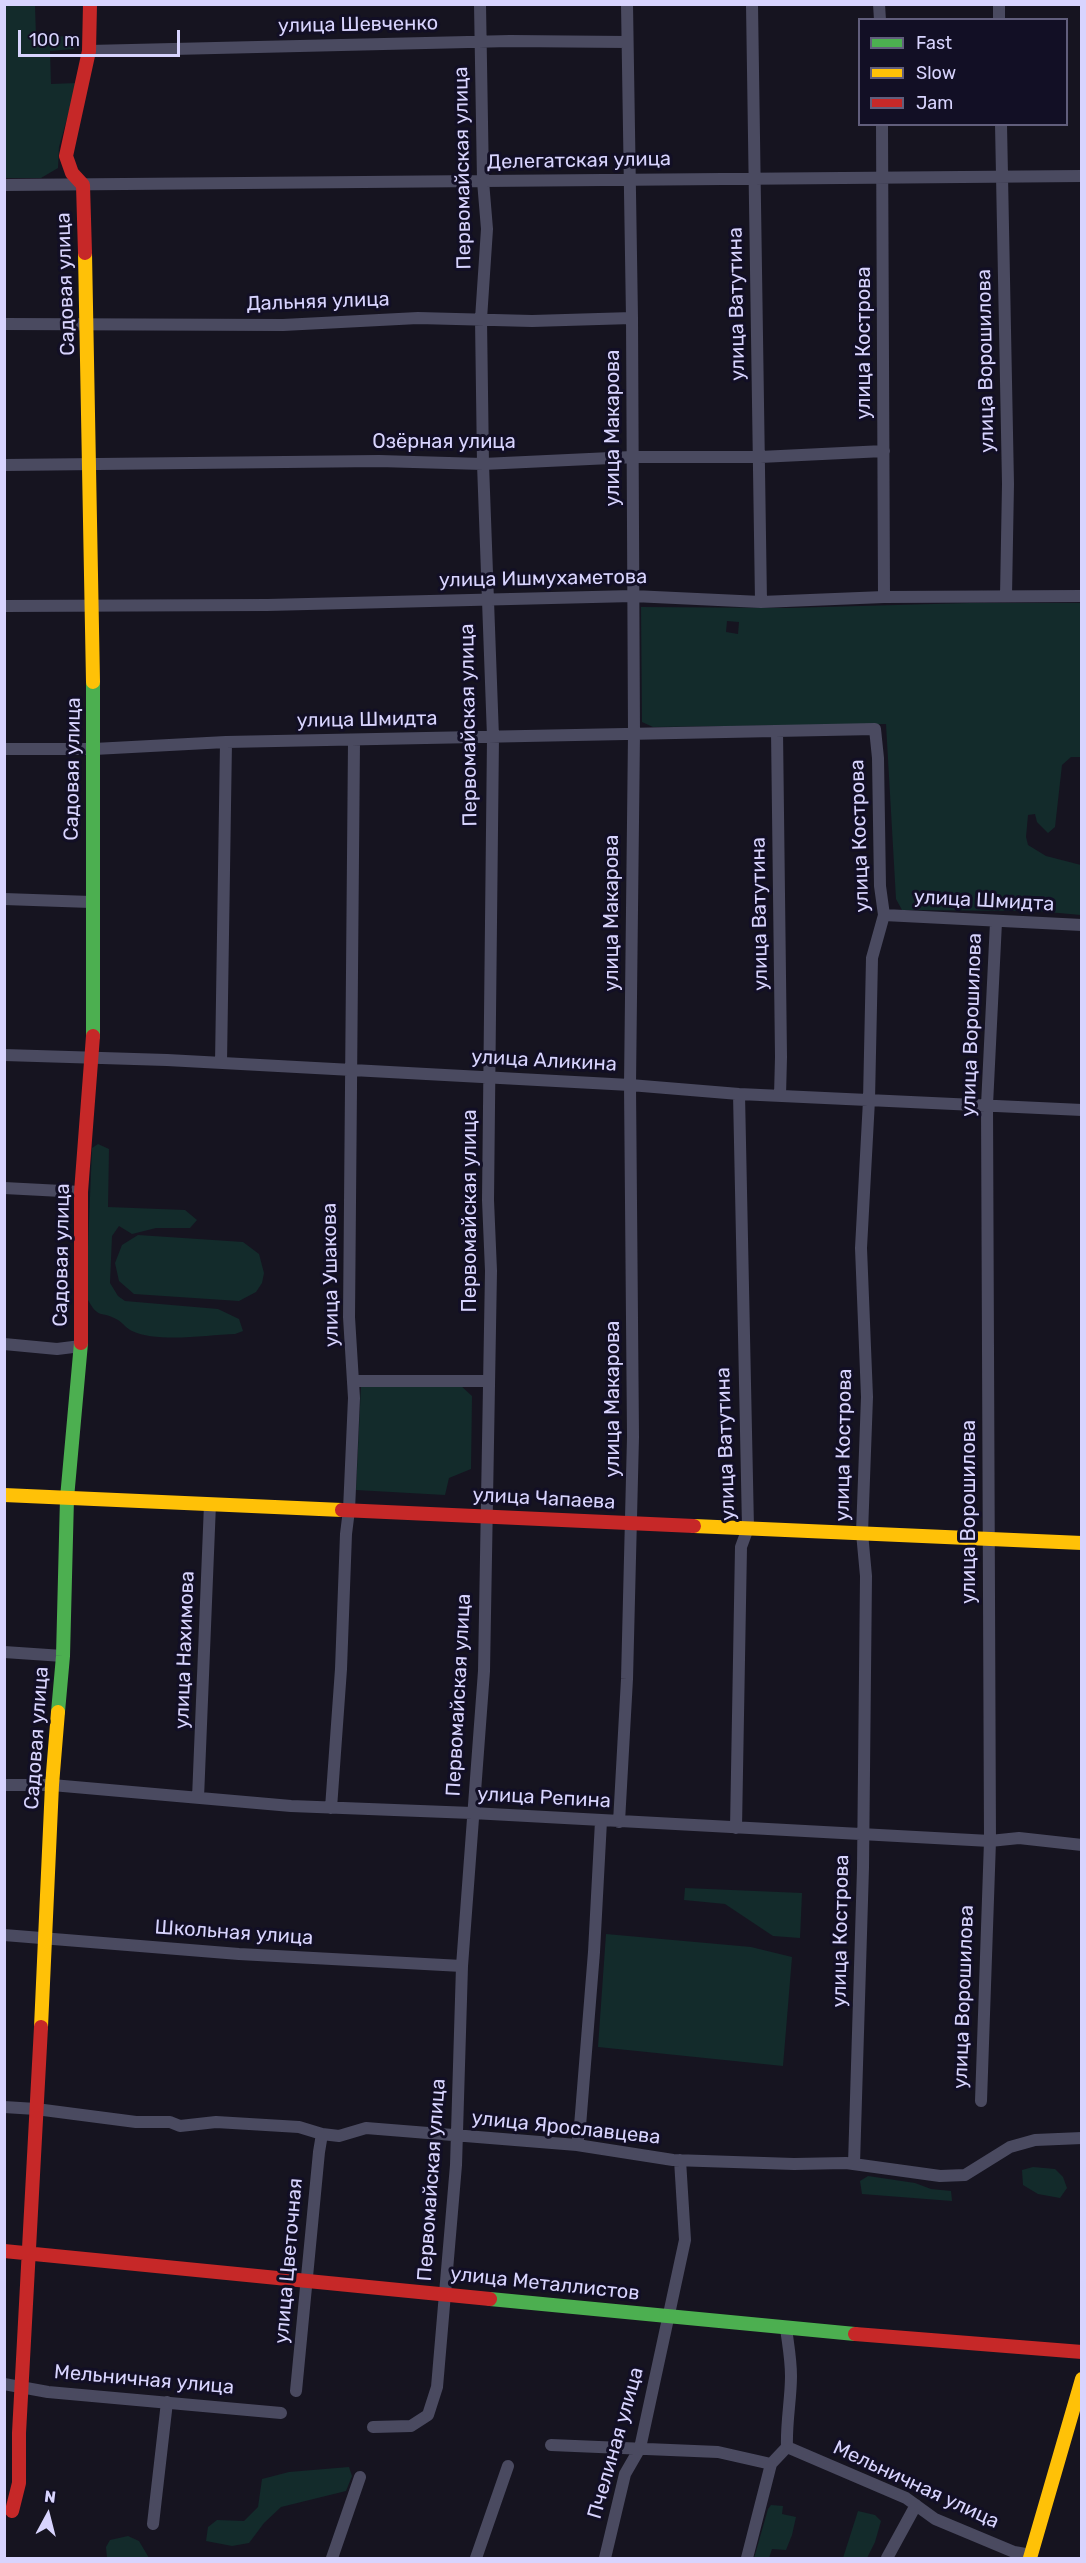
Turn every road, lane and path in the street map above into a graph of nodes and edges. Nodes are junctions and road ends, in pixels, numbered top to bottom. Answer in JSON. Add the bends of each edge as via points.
{"nodes":[{"id":1,"x":90,"y":4,"type":"edge"},
{"id":2,"x":480,"y":4,"type":"edge"},
{"id":3,"x":627,"y":4,"type":"edge"},
{"id":4,"x":752,"y":4,"type":"edge"},
{"id":5,"x":480,"y":42,"type":"junction"},
{"id":6,"x":627,"y":42,"type":"junction"},
{"id":7,"x":89,"y":51,"type":"junction"},
{"id":8,"x":882,"y":126,"type":"edge"},
{"id":9,"x":1001,"y":126,"type":"edge"},
{"id":10,"x":1082,"y":176,"type":"edge"},
{"id":11,"x":883,"y":177,"type":"junction"},
{"id":12,"x":1001,"y":177,"type":"junction"},
{"id":13,"x":629,"y":180,"type":"junction"},
{"id":14,"x":754,"y":180,"type":"junction"},
{"id":15,"x":483,"y":182,"type":"junction"},
{"id":16,"x":4,"y":185,"type":"edge"},
{"id":17,"x":83,"y":185,"type":"junction"},
{"id":18,"x":632,"y":318,"type":"junction"},
{"id":19,"x":481,"y":319,"type":"junction"},
{"id":20,"x":4,"y":324,"type":"edge"},
{"id":21,"x":87,"y":324,"type":"junction"},
{"id":22,"x":884,"y":451,"type":"junction"},
{"id":23,"x":632,"y":457,"type":"junction"},
{"id":24,"x":760,"y":457,"type":"junction"},
{"id":25,"x":483,"y":464,"type":"junction"},
{"id":26,"x":4,"y":465,"type":"edge"},
{"id":27,"x":92,"y":465,"type":"junction"},
{"id":28,"x":1006,"y":596,"type":"junction"},
{"id":29,"x":1082,"y":596,"type":"edge"},
{"id":30,"x":633,"y":597,"type":"junction"},
{"id":31,"x":884,"y":597,"type":"junction"},
{"id":32,"x":486,"y":598,"type":"junction"},
{"id":33,"x":761,"y":602,"type":"junction"},
{"id":34,"x":4,"y":606,"type":"edge"},
{"id":35,"x":93,"y":606,"type":"junction"},
{"id":36,"x":875,"y":729,"type":"joint"},
{"id":37,"x":777,"y":731,"type":"junction"},
{"id":38,"x":634,"y":734,"type":"junction"},
{"id":39,"x":493,"y":737,"type":"junction"},
{"id":40,"x":354,"y":741,"type":"junction"},
{"id":41,"x":226,"y":742,"type":"junction"},
{"id":42,"x":4,"y":749,"type":"edge"},
{"id":43,"x":94,"y":749,"type":"junction"},
{"id":44,"x":4,"y":899,"type":"edge"},
{"id":45,"x":91,"y":903,"type":"junction"},
{"id":46,"x":884,"y":915,"type":"junction"},
{"id":47,"x":996,"y":922,"type":"junction"},
{"id":48,"x":1082,"y":925,"type":"edge"},
{"id":49,"x":4,"y":1055,"type":"edge"},
{"id":50,"x":93,"y":1058,"type":"junction"},
{"id":51,"x":221,"y":1063,"type":"junction"},
{"id":52,"x":350,"y":1070,"type":"junction"},
{"id":53,"x":490,"y":1077,"type":"junction"},
{"id":54,"x":630,"y":1085,"type":"junction"},
{"id":55,"x":739,"y":1094,"type":"junction"},
{"id":56,"x":780,"y":1096,"type":"junction"},
{"id":57,"x":869,"y":1100,"type":"junction"},
{"id":58,"x":987,"y":1105,"type":"junction"},
{"id":59,"x":1082,"y":1110,"type":"edge"},
{"id":60,"x":4,"y":1188,"type":"edge"},
{"id":61,"x":81,"y":1192,"type":"junction"},
{"id":62,"x":4,"y":1344,"type":"edge"},
{"id":63,"x":81,"y":1346,"type":"junction"},
{"id":64,"x":353,"y":1381,"type":"junction"},
{"id":65,"x":489,"y":1381,"type":"junction"},
{"id":66,"x":4,"y":1495,"type":"edge"},
{"id":67,"x":67,"y":1498,"type":"junction"},
{"id":68,"x":210,"y":1504,"type":"junction"},
{"id":69,"x":350,"y":1510,"type":"junction"},
{"id":70,"x":485,"y":1516,"type":"junction"},
{"id":71,"x":632,"y":1523,"type":"junction"},
{"id":72,"x":748,"y":1528,"type":"junction"},
{"id":73,"x":862,"y":1533,"type":"junction"},
{"id":74,"x":988,"y":1539,"type":"junction"},
{"id":75,"x":1082,"y":1543,"type":"edge"},
{"id":76,"x":4,"y":1652,"type":"edge"},
{"id":77,"x":63,"y":1656,"type":"junction"},
{"id":78,"x":4,"y":1785,"type":"edge"},
{"id":79,"x":52,"y":1785,"type":"junction"},
{"id":80,"x":198,"y":1798,"type":"junction"},
{"id":81,"x":331,"y":1808,"type":"junction"},
{"id":82,"x":472,"y":1813,"type":"junction"},
{"id":83,"x":601,"y":1821,"type":"junction"},
{"id":84,"x":619,"y":1822,"type":"junction"},
{"id":85,"x":736,"y":1828,"type":"junction"},
{"id":86,"x":862,"y":1834,"type":"junction"},
{"id":87,"x":990,"y":1841,"type":"junction"},
{"id":88,"x":1082,"y":1845,"type":"edge"},
{"id":89,"x":4,"y":1935,"type":"edge"},
{"id":90,"x":44,"y":1938,"type":"junction"},
{"id":91,"x":462,"y":1966,"type":"junction"},
{"id":92,"x":981,"y":2102,"type":"dead end"},
{"id":93,"x":4,"y":2107,"type":"edge"},
{"id":94,"x":36,"y":2109,"type":"junction"},
{"id":95,"x":322,"y":2134,"type":"junction"},
{"id":96,"x":456,"y":2136,"type":"junction"},
{"id":97,"x":1082,"y":2138,"type":"edge"},
{"id":98,"x":577,"y":2145,"type":"junction"},
{"id":99,"x":680,"y":2160,"type":"junction"},
{"id":100,"x":854,"y":2164,"type":"junction"},
{"id":101,"x":4,"y":2251,"type":"edge"},
{"id":102,"x":30,"y":2253,"type":"junction"},
{"id":103,"x":307,"y":2280,"type":"junction"},
{"id":104,"x":444,"y":2294,"type":"junction"},
{"id":105,"x":670,"y":2316,"type":"junction"},
{"id":106,"x":786,"y":2328,"type":"junction"},
{"id":107,"x":1082,"y":2352,"type":"edge"},
{"id":108,"x":1082,"y":2379,"type":"edge"},
{"id":109,"x":4,"y":2384,"type":"edge"},
{"id":110,"x":21,"y":2387,"type":"junction"},
{"id":111,"x":296,"y":2391,"type":"dead end"},
{"id":112,"x":167,"y":2402,"type":"junction"},
{"id":113,"x":281,"y":2413,"type":"dead end"},
{"id":114,"x":373,"y":2427,"type":"dead end"},
{"id":115,"x":551,"y":2445,"type":"dead end"},
{"id":116,"x":787,"y":2447,"type":"junction"},
{"id":117,"x":640,"y":2448,"type":"junction"},
{"id":118,"x":771,"y":2464,"type":"junction"},
{"id":119,"x":508,"y":2466,"type":"dead end"},
{"id":120,"x":360,"y":2477,"type":"dead end"},
{"id":121,"x":916,"y":2505,"type":"junction"},
{"id":122,"x":12,"y":2511,"type":"dead end"},
{"id":123,"x":153,"y":2524,"type":"dead end"},
{"id":124,"x":1030,"y":2557,"type":"edge"},
{"id":125,"x":332,"y":2559,"type":"edge"},
{"id":126,"x":476,"y":2559,"type":"edge"},
{"id":127,"x":605,"y":2559,"type":"edge"},
{"id":128,"x":747,"y":2559,"type":"edge"},
{"id":129,"x":887,"y":2559,"type":"edge"}],
"edges":[{"from":1,"to":7,"type":"street","name":"Садовая улица"},
{"from":2,"to":5,"type":"street","name":"Первомайская улица"},
{"from":3,"to":6,"type":"street","name":"улица Макарова"},
{"from":4,"to":14,"type":"street","name":"улица Ватутина"},
{"from":5,"to":6,"type":"street","name":"улица Шевченко"},
{"from":5,"to":7,"type":"street","name":"улица Шевченко"},
{"from":5,"to":15,"type":"street","name":"Первомайская улица"},
{"from":6,"to":13,"type":"street","name":"улица Макарова"},
{"from":7,"to":17,"type":"street","name":"Садовая улица","via":[[66,156],[72,173]]},
{"from":8,"to":11,"type":"street","name":"улица Кострова"},
{"from":9,"to":12,"type":"street","name":"улица Ворошилова"},
{"from":10,"to":12,"type":"street","name":"Делегатская улица"},
{"from":11,"to":12,"type":"street","name":"Делегатская улица"},
{"from":11,"to":14,"type":"street","name":"Делегатская улица"},
{"from":11,"to":22,"type":"street","name":"улица Кострова"},
{"from":12,"to":28,"type":"street","name":"улица Ворошилова","via":[[1008,484]]},
{"from":13,"to":14,"type":"street","name":"Делегатская улица"},
{"from":13,"to":15,"type":"street","name":"Делегатская улица"},
{"from":13,"to":18,"type":"street","name":"улица Макарова"},
{"from":14,"to":24,"type":"street","name":"улица Ватутина"},
{"from":15,"to":17,"type":"street","name":"Делегатская улица"},
{"from":15,"to":19,"type":"street","name":"Первомайская улица","via":[[488,229]]},
{"from":16,"to":17,"type":"street","name":"Делегатская улица"},
{"from":17,"to":21,"type":"street","name":"Садовая улица"},
{"from":18,"to":19,"type":"street","name":"Дальняя улица"},
{"from":18,"to":23,"type":"street","name":"улица Макарова"},
{"from":19,"to":21,"type":"street","name":"Дальняя улица","via":[[284,325]]},
{"from":19,"to":25,"type":"street","name":"Первомайская улица"},
{"from":20,"to":21,"type":"street","name":"Дальняя улица"},
{"from":21,"to":27,"type":"street","name":"Садовая улица"},
{"from":22,"to":24,"type":"street","name":"Озёрная улица"},
{"from":22,"to":31,"type":"street","name":"улица Кострова"},
{"from":23,"to":24,"type":"street","name":"Озёрная улица"},
{"from":23,"to":25,"type":"street","name":"Озёрная улица"},
{"from":23,"to":30,"type":"street","name":"улица Макарова"},
{"from":24,"to":33,"type":"street","name":"улица Ватутина"},
{"from":25,"to":27,"type":"street","name":"Озёрная улица","via":[[379,461]]},
{"from":25,"to":32,"type":"street","name":"Первомайская улица"},
{"from":26,"to":27,"type":"street","name":"Озёрная улица"},
{"from":27,"to":35,"type":"street","name":"Садовая улица"},
{"from":28,"to":29,"type":"street","name":"улица Ишмухаметова"},
{"from":28,"to":31,"type":"street","name":"улица Ишмухаметова"},
{"from":30,"to":32,"type":"street","name":"улица Ишмухаметова"},
{"from":30,"to":33,"type":"street","name":"улица Ишмухаметова"},
{"from":30,"to":38,"type":"street","name":"улица Макарова"},
{"from":31,"to":33,"type":"street","name":"улица Ишмухаметова"},
{"from":32,"to":35,"type":"street","name":"улица Ишмухаметова"},
{"from":32,"to":39,"type":"street","name":"Первомайская улица"},
{"from":34,"to":35,"type":"street","name":"улица Ишмухаметова"},
{"from":35,"to":43,"type":"street","name":"Садовая улица"},
{"from":36,"to":37,"type":"street","name":"улица Шмидта"},
{"from":36,"to":46,"type":"street","name":"улица Кострова"},
{"from":37,"to":38,"type":"street","name":"улица Шмидта"},
{"from":37,"to":56,"type":"street","name":"улица Ватутина"},
{"from":38,"to":39,"type":"street","name":"улица Шмидта"},
{"from":38,"to":54,"type":"street","name":"улица Макарова"},
{"from":39,"to":40,"type":"street","name":"улица Шмидта"},
{"from":39,"to":53,"type":"street","name":"Первомайская улица"},
{"from":40,"to":41,"type":"street","name":"улица Шмидта"},
{"from":40,"to":52,"type":"street","name":"улица Ушакова"},
{"from":41,"to":43,"type":"street","name":"улица Шмидта"},
{"from":41,"to":51,"type":"street"},
{"from":42,"to":43,"type":"street","name":"улица Шмидта"},
{"from":43,"to":45,"type":"street","name":"Садовая улица"},
{"from":44,"to":45,"type":"street"},
{"from":45,"to":50,"type":"street","name":"Садовая улица"},
{"from":46,"to":47,"type":"street","name":"улица Шмидта"},
{"from":46,"to":57,"type":"street","name":"улица Кострова","via":[[872,958]]},
{"from":47,"to":48,"type":"street","name":"улица Шмидта"},
{"from":47,"to":58,"type":"street","name":"улица Ворошилова"},
{"from":49,"to":50,"type":"street","name":"улица Аликина"},
{"from":50,"to":51,"type":"street","name":"улица Аликина"},
{"from":50,"to":61,"type":"street","name":"Садовая улица"},
{"from":51,"to":52,"type":"street","name":"улица Аликина"},
{"from":52,"to":53,"type":"street","name":"улица Аликина"},
{"from":52,"to":64,"type":"street","name":"улица Ушакова"},
{"from":53,"to":54,"type":"street","name":"улица Аликина"},
{"from":53,"to":65,"type":"street","name":"Первомайская улица"},
{"from":54,"to":55,"type":"street","name":"улица Аликина"},
{"from":54,"to":71,"type":"street","name":"улица Макарова"},
{"from":55,"to":56,"type":"street","name":"улица Аликина"},
{"from":55,"to":72,"type":"street","name":"улица Ватутина"},
{"from":56,"to":57,"type":"street","name":"улица Аликина"},
{"from":57,"to":58,"type":"street","name":"улица Аликина"},
{"from":57,"to":73,"type":"street","name":"улица Кострова","via":[[861,1248],[867,1397]]},
{"from":58,"to":59,"type":"street","name":"улица Аликина"},
{"from":58,"to":74,"type":"street","name":"улица Ворошилова"},
{"from":60,"to":61,"type":"street"},
{"from":61,"to":63,"type":"street","name":"Садовая улица"},
{"from":62,"to":63,"type":"street","via":[[57,1349]]},
{"from":63,"to":67,"type":"street","name":"Садовая улица"},
{"from":64,"to":65,"type":"street"},
{"from":64,"to":69,"type":"street","name":"улица Ушакова"},
{"from":65,"to":70,"type":"street","name":"Первомайская улица"},
{"from":66,"to":67,"type":"street","name":"улица Чапаева"},
{"from":67,"to":68,"type":"street","name":"улица Чапаева"},
{"from":67,"to":77,"type":"street","name":"Садовая улица"},
{"from":68,"to":69,"type":"street","name":"улица Чапаева"},
{"from":68,"to":80,"type":"street","name":"улица Нахимова"},
{"from":69,"to":70,"type":"street","name":"улица Чапаева"},
{"from":69,"to":81,"type":"street","name":"улица Ушакова"},
{"from":70,"to":71,"type":"street","name":"улица Чапаева"},
{"from":70,"to":82,"type":"street","name":"Первомайская улица","via":[[484,1671]]},
{"from":71,"to":72,"type":"street","name":"улица Чапаева"},
{"from":71,"to":84,"type":"street","name":"улица Макарова"},
{"from":72,"to":73,"type":"street","name":"улица Чапаева"},
{"from":72,"to":85,"type":"street","name":"улица Ватутина","via":[[741,1547]]},
{"from":73,"to":74,"type":"street","name":"улица Чапаева"},
{"from":73,"to":86,"type":"street","name":"улица Кострова","via":[[866,1576]]},
{"from":74,"to":75,"type":"street","name":"улица Чапаева"},
{"from":74,"to":87,"type":"street","name":"улица Ворошилова"},
{"from":76,"to":77,"type":"street"},
{"from":77,"to":79,"type":"street","name":"Садовая улица"},
{"from":78,"to":79,"type":"street","name":"улица Репина"},
{"from":79,"to":80,"type":"street","name":"улица Репина"},
{"from":79,"to":90,"type":"street","name":"Садовая улица"},
{"from":80,"to":81,"type":"street","name":"улица Репина"},
{"from":81,"to":82,"type":"street","name":"улица Репина"},
{"from":82,"to":83,"type":"street","name":"улица Репина"},
{"from":82,"to":91,"type":"street","name":"Первомайская улица"},
{"from":83,"to":84,"type":"street","name":"улица Репина"},
{"from":83,"to":98,"type":"street"},
{"from":84,"to":85,"type":"street","name":"улица Репина"},
{"from":85,"to":86,"type":"street","name":"улица Репина"},
{"from":86,"to":87,"type":"street","name":"улица Репина"},
{"from":86,"to":100,"type":"street","name":"улица Кострова"},
{"from":87,"to":88,"type":"street","name":"улица Репина","via":[[1019,1838]]},
{"from":87,"to":92,"type":"street","name":"улица Ворошилова"},
{"from":89,"to":90,"type":"street","name":"Школьная улица"},
{"from":90,"to":91,"type":"street","name":"Школьная улица"},
{"from":90,"to":94,"type":"street","name":"Садовая улица"},
{"from":91,"to":96,"type":"street","name":"Первомайская улица"},
{"from":93,"to":94,"type":"street","name":"улица Ярославцева"},
{"from":94,"to":95,"type":"street","name":"улица Ярославцева","via":[[180,2126],[216,2122],[299,2127]]},
{"from":94,"to":102,"type":"street","name":"Садовая улица"},
{"from":95,"to":96,"type":"street","name":"улица Ярославцева","via":[[339,2136],[366,2128]]},
{"from":95,"to":103,"type":"street","name":"улица Цветочная"},
{"from":96,"to":98,"type":"street","name":"улица Ярославцева"},
{"from":96,"to":104,"type":"street","name":"Первомайская улица"},
{"from":97,"to":100,"type":"street","name":"улица Ярославцева","via":[[1035,2140],[1010,2147],[965,2175],[940,2176]]},
{"from":98,"to":99,"type":"street","name":"улица Ярославцева"},
{"from":99,"to":100,"type":"street","name":"улица Ярославцева"},
{"from":99,"to":105,"type":"street","name":"Пчелиная улица","via":[[685,2240]]},
{"from":101,"to":102,"type":"street","name":"улица Металлистов"},
{"from":102,"to":103,"type":"street","name":"улица Металлистов"},
{"from":102,"to":110,"type":"street","name":"Садовая улица"},
{"from":103,"to":104,"type":"street","name":"улица Металлистов"},
{"from":103,"to":111,"type":"street","name":"улица Цветочная"},
{"from":104,"to":105,"type":"street","name":"улица Металлистов"},
{"from":104,"to":114,"type":"street","name":"Первомайская улица","via":[[437,2387],[428,2415],[411,2426]]},
{"from":105,"to":106,"type":"street","name":"улица Металлистов"},
{"from":105,"to":117,"type":"street","name":"Пчелиная улица"},
{"from":106,"to":107,"type":"street","name":"улица Металлистов"},
{"from":106,"to":116,"type":"street","via":[[791,2356]]},
{"from":108,"to":124,"type":"street"},
{"from":109,"to":110,"type":"street","name":"Мельничная улица"},
{"from":110,"to":112,"type":"street","name":"Мельничная улица"},
{"from":110,"to":122,"type":"street","name":"Садовая улица","via":[[18,2482]]},
{"from":112,"to":113,"type":"street","name":"Мельничная улица"},
{"from":112,"to":123,"type":"street"},
{"from":115,"to":117,"type":"street"},
{"from":116,"to":118,"type":"street"},
{"from":116,"to":121,"type":"street","name":"Мельничная улица"},
{"from":117,"to":118,"type":"street","via":[[718,2452]]},
{"from":117,"to":127,"type":"street","name":"Пчелиная улица","via":[[626,2474]]},
{"from":118,"to":128,"type":"street"},
{"from":119,"to":126,"type":"street"},
{"from":120,"to":125,"type":"street"},
{"from":121,"to":124,"type":"street","name":"Мельничная улица","via":[[935,2518]]},
{"from":121,"to":129,"type":"street"}]}
